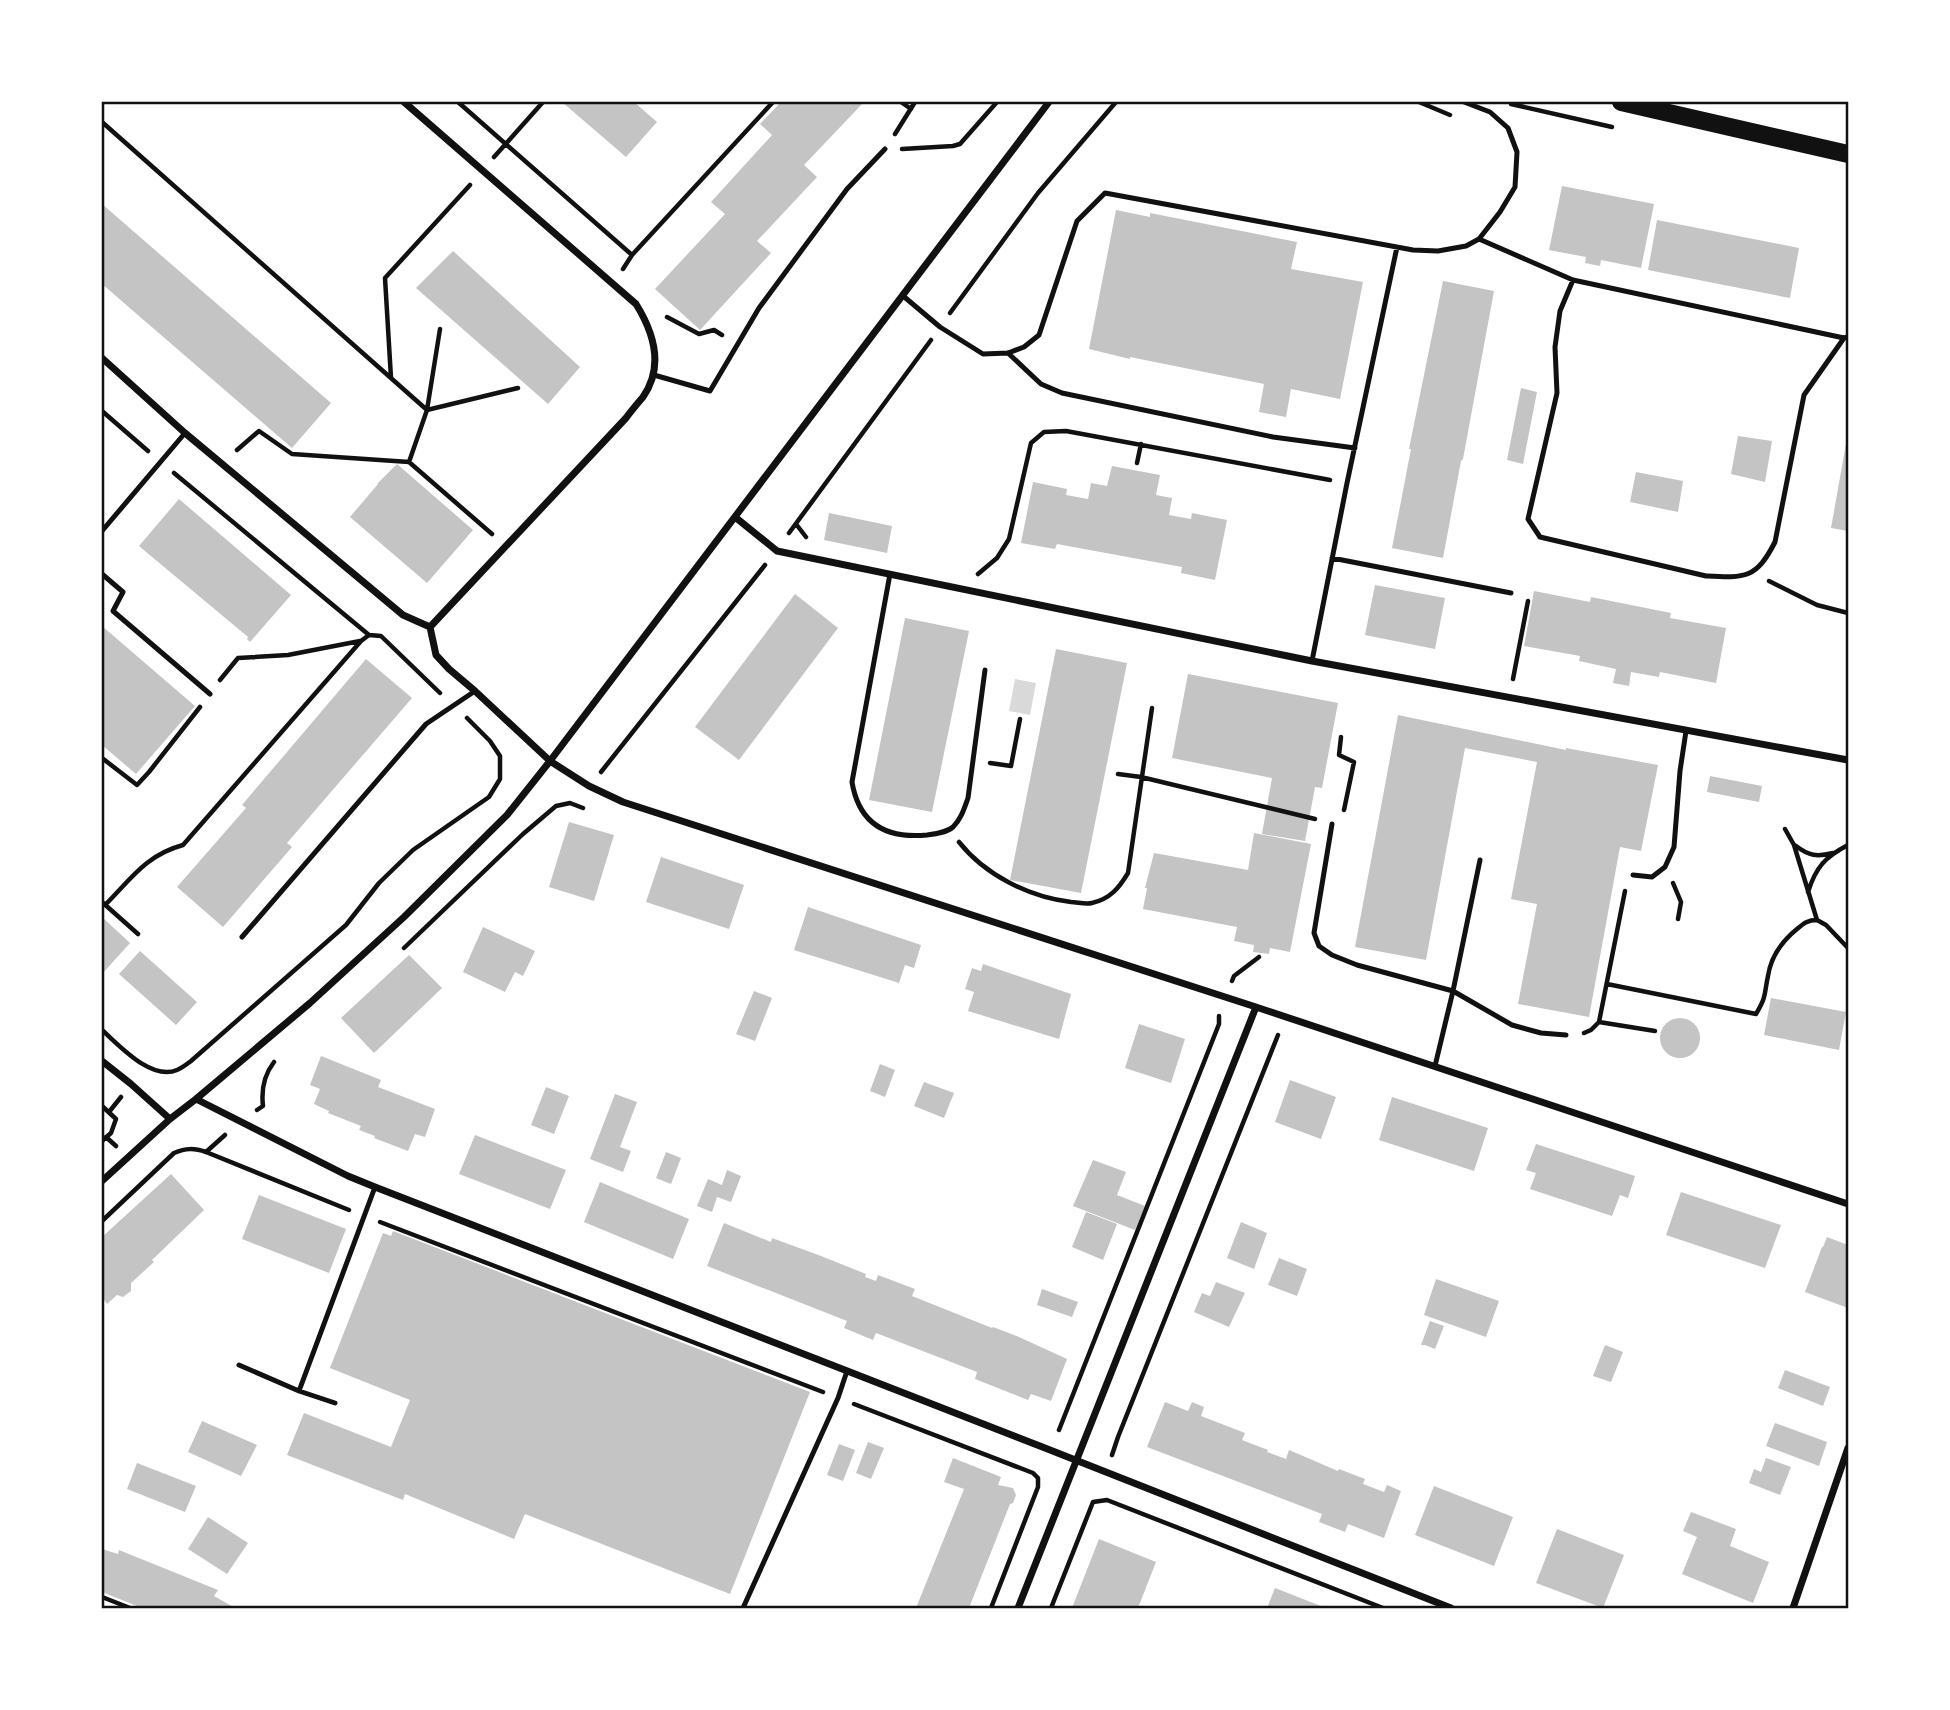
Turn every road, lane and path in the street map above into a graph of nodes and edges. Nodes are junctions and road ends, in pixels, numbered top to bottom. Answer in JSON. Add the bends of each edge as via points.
{"nodes":[{"id":1,"x":404,"y":102,"type":"edge"},
{"id":2,"x":457,"y":102,"type":"edge"},
{"id":3,"x":543,"y":102,"type":"edge"},
{"id":4,"x":773,"y":102,"type":"edge"},
{"id":5,"x":901,"y":102,"type":"edge"},
{"id":6,"x":915,"y":102,"type":"edge"},
{"id":7,"x":997,"y":102,"type":"edge"},
{"id":8,"x":1049,"y":102,"type":"edge"},
{"id":9,"x":1115,"y":102,"type":"edge"},
{"id":10,"x":1464,"y":102,"type":"edge"},
{"id":11,"x":1621,"y":102,"type":"edge"},
{"id":12,"x":911,"y":109,"type":"junction"},
{"id":13,"x":102,"y":122,"type":"edge"},
{"id":14,"x":506,"y":143,"type":"junction"},
{"id":15,"x":885,"y":149,"type":"junction"},
{"id":16,"x":1849,"y":154,"type":"edge"},
{"id":17,"x":474,"y":181,"type":"dead end"},
{"id":18,"x":1479,"y":239,"type":"junction"},
{"id":19,"x":1396,"y":247,"type":"junction"},
{"id":20,"x":632,"y":255,"type":"junction"},
{"id":21,"x":621,"y":272,"type":"dead end"},
{"id":22,"x":1573,"y":280,"type":"junction"},
{"id":23,"x":902,"y":295,"type":"junction"},
{"id":24,"x":940,"y":327,"type":"junction"},
{"id":25,"x":440,"y":329,"type":"dead end"},
{"id":26,"x":1846,"y":337,"type":"edge"},
{"id":27,"x":1008,"y":353,"type":"junction"},
{"id":28,"x":102,"y":358,"type":"edge"},
{"id":29,"x":654,"y":375,"type":"junction"},
{"id":30,"x":391,"y":379,"type":"junction"},
{"id":31,"x":518,"y":388,"type":"dead end"},
{"id":32,"x":427,"y":410,"type":"junction"},
{"id":33,"x":102,"y":411,"type":"edge"},
{"id":34,"x":185,"y":433,"type":"junction"},
{"id":35,"x":1140,"y":444,"type":"junction"},
{"id":36,"x":1355,"y":449,"type":"junction"},
{"id":37,"x":234,"y":453,"type":"dead end"},
{"id":38,"x":160,"y":461,"type":"junction"},
{"id":39,"x":409,"y":462,"type":"junction"},
{"id":40,"x":1137,"y":463,"type":"dead end"},
{"id":41,"x":1347,"y":483,"type":"junction"},
{"id":42,"x":735,"y":517,"type":"junction"},
{"id":43,"x":796,"y":524,"type":"dead end"},
{"id":44,"x":102,"y":531,"type":"edge"},
{"id":45,"x":498,"y":539,"type":"dead end"},
{"id":46,"x":777,"y":551,"type":"junction"},
{"id":47,"x":1332,"y":558,"type":"junction"},
{"id":48,"x":1753,"y":573,"type":"junction"},
{"id":49,"x":102,"y":574,"type":"edge"},
{"id":50,"x":890,"y":574,"type":"junction"},
{"id":51,"x":978,"y":575,"type":"dead end"},
{"id":52,"x":1511,"y":593,"type":"joint"},
{"id":53,"x":1849,"y":613,"type":"edge"},
{"id":54,"x":430,"y":626,"type":"junction"},
{"id":55,"x":369,"y":635,"type":"junction"},
{"id":56,"x":361,"y":640,"type":"junction"},
{"id":57,"x":1312,"y":661,"type":"junction"},
{"id":58,"x":985,"y":670,"type":"dead end"},
{"id":59,"x":1513,"y":680,"type":"dead end"},
{"id":60,"x":475,"y":691,"type":"junction"},
{"id":61,"x":210,"y":694,"type":"junction"},
{"id":62,"x":447,"y":699,"type":"dead end"},
{"id":63,"x":1152,"y":708,"type":"dead end"},
{"id":64,"x":463,"y":715,"type":"dead end"},
{"id":65,"x":1020,"y":719,"type":"dead end"},
{"id":66,"x":1686,"y":731,"type":"junction"},
{"id":67,"x":1341,"y":737,"type":"dead end"},
{"id":68,"x":102,"y":758,"type":"edge"},
{"id":69,"x":1849,"y":760,"type":"edge"},
{"id":70,"x":550,"y":761,"type":"junction"},
{"id":71,"x":972,"y":761,"type":"junction"},
{"id":72,"x":1118,"y":774,"type":"dead end"},
{"id":73,"x":1141,"y":777,"type":"junction"},
{"id":74,"x":589,"y":786,"type":"junction"},
{"id":75,"x":570,"y":803,"type":"dead end"},
{"id":76,"x":1332,"y":824,"type":"junction"},
{"id":77,"x":1785,"y":829,"type":"dead end"},
{"id":78,"x":950,"y":830,"type":"junction"},
{"id":79,"x":1794,"y":845,"type":"junction"},
{"id":80,"x":1849,"y":845,"type":"edge"},
{"id":81,"x":1834,"y":853,"type":"junction"},
{"id":82,"x":1480,"y":860,"type":"dead end"},
{"id":83,"x":1665,"y":867,"type":"junction"},
{"id":84,"x":1633,"y":875,"type":"joint"},
{"id":85,"x":1808,"y":892,"type":"junction"},
{"id":86,"x":103,"y":903,"type":"edge"},
{"id":87,"x":1678,"y":919,"type":"dead end"},
{"id":88,"x":1817,"y":920,"type":"junction"},
{"id":89,"x":138,"y":934,"type":"dead end"},
{"id":90,"x":242,"y":937,"type":"dead end"},
{"id":91,"x":1849,"y":948,"type":"edge"},
{"id":92,"x":400,"y":951,"type":"dead end"},
{"id":93,"x":1259,"y":957,"type":"dead end"},
{"id":94,"x":1234,"y":976,"type":"dead end"},
{"id":95,"x":1606,"y":984,"type":"junction"},
{"id":96,"x":1453,"y":991,"type":"junction"},
{"id":97,"x":1256,"y":1007,"type":"junction"},
{"id":98,"x":1219,"y":1014,"type":"dead end"},
{"id":99,"x":102,"y":1031,"type":"edge"},
{"id":100,"x":1655,"y":1031,"type":"dead end"},
{"id":101,"x":1278,"y":1035,"type":"dead end"},
{"id":102,"x":1566,"y":1035,"type":"dead end"},
{"id":103,"x":281,"y":1056,"type":"dead end"},
{"id":104,"x":102,"y":1061,"type":"edge"},
{"id":105,"x":1435,"y":1066,"type":"junction"},
{"id":106,"x":195,"y":1099,"type":"junction"},
{"id":107,"x":102,"y":1106,"type":"edge"},
{"id":108,"x":170,"y":1119,"type":"junction"},
{"id":109,"x":241,"y":1122,"type":"junction"},
{"id":110,"x":102,"y":1141,"type":"edge"},
{"id":111,"x":206,"y":1152,"type":"junction"},
{"id":112,"x":102,"y":1181,"type":"edge"},
{"id":113,"x":375,"y":1187,"type":"junction"},
{"id":114,"x":1849,"y":1204,"type":"edge"},
{"id":115,"x":366,"y":1216,"type":"junction"},
{"id":116,"x":102,"y":1221,"type":"edge"},
{"id":117,"x":239,"y":1365,"type":"dead end"},
{"id":118,"x":847,"y":1371,"type":"junction"},
{"id":119,"x":299,"y":1391,"type":"junction"},
{"id":120,"x":838,"y":1398,"type":"junction"},
{"id":121,"x":335,"y":1403,"type":"dead end"},
{"id":122,"x":1059,"y":1430,"type":"dead end"},
{"id":123,"x":1849,"y":1448,"type":"edge"},
{"id":124,"x":1113,"y":1452,"type":"dead end"},
{"id":125,"x":1077,"y":1460,"type":"junction"},
{"id":126,"x":102,"y":1597,"type":"edge"},
{"id":127,"x":130,"y":1608,"type":"edge"},
{"id":128,"x":743,"y":1608,"type":"edge"},
{"id":129,"x":991,"y":1608,"type":"edge"},
{"id":130,"x":1018,"y":1608,"type":"edge"},
{"id":131,"x":1051,"y":1608,"type":"edge"},
{"id":132,"x":1383,"y":1608,"type":"edge"},
{"id":133,"x":1451,"y":1608,"type":"edge"},
{"id":134,"x":1793,"y":1608,"type":"edge"}],
"edges":[{"from":1,"to":29,"type":"street","via":[[636,304],[654,346]]},
{"from":2,"to":14,"type":"path"},
{"from":3,"to":14,"type":"path"},
{"from":4,"to":20,"type":"path"},
{"from":5,"to":12,"type":"path"},
{"from":6,"to":12,"type":"path"},
{"from":7,"to":15,"type":"path","via":[[960,144]]},
{"from":8,"to":23,"type":"street"},
{"from":9,"to":24,"type":"path","via":[[1038,193]]},
{"from":10,"to":18,"type":"lane","via":[[1490,112],[1508,128],[1517,152],[1515,187]]},
{"from":11,"to":16,"type":"main road"},
{"from":12,"to":15,"type":"path"},
{"from":13,"to":30,"type":"path"},
{"from":14,"to":20,"type":"path"},
{"from":15,"to":29,"type":"lane","via":[[847,189],[759,308],[710,391]]},
{"from":17,"to":30,"type":"path","via":[[385,278]]},
{"from":18,"to":19,"type":"lane","via":[[1438,251]]},
{"from":18,"to":22,"type":"lane"},
{"from":19,"to":27,"type":"lane","via":[[1105,193],[1077,221],[1039,335]]},
{"from":19,"to":36,"type":"lane"},
{"from":20,"to":21,"type":"path"},
{"from":22,"to":26,"type":"lane"},
{"from":22,"to":48,"type":"lane","via":[[1560,311],[1555,347],[1557,393],[1528,519],[1540,537],[1706,576]]},
{"from":23,"to":24,"type":"lane"},
{"from":23,"to":42,"type":"street"},
{"from":24,"to":27,"type":"lane","via":[[983,354]]},
{"from":24,"to":43,"type":"path"},
{"from":25,"to":32,"type":"path"},
{"from":26,"to":48,"type":"lane","via":[[1804,395],[1775,542]]},
{"from":27,"to":36,"type":"lane","via":[[1041,384],[1062,393],[1273,437]]},
{"from":28,"to":34,"type":"street"},
{"from":29,"to":54,"type":"street","via":[[626,418]]},
{"from":30,"to":32,"type":"path"},
{"from":31,"to":32,"type":"path"},
{"from":32,"to":39,"type":"path"},
{"from":33,"to":38,"type":"path"},
{"from":34,"to":38,"type":"lane"},
{"from":34,"to":54,"type":"street","via":[[403,615]]},
{"from":35,"to":40,"type":"path"},
{"from":35,"to":41,"type":"path"},
{"from":35,"to":51,"type":"path","via":[[1066,431],[1044,432],[1031,443],[1009,539]]},
{"from":36,"to":41,"type":"lane"},
{"from":37,"to":39,"type":"path","via":[[259,432],[292,454]]},
{"from":38,"to":44,"type":"lane"},
{"from":38,"to":55,"type":"path"},
{"from":39,"to":45,"type":"path"},
{"from":41,"to":47,"type":"lane"},
{"from":42,"to":46,"type":"street"},
{"from":42,"to":70,"type":"street"},
{"from":46,"to":50,"type":"street"},
{"from":46,"to":74,"type":"path"},
{"from":47,"to":52,"type":"lane"},
{"from":47,"to":57,"type":"lane"},
{"from":48,"to":53,"type":"path","via":[[1817,605]]},
{"from":49,"to":61,"type":"lane","via":[[123,592],[113,611]]},
{"from":50,"to":57,"type":"street"},
{"from":50,"to":78,"type":"lane","via":[[852,782],[855,798],[866,816],[899,836]]},
{"from":52,"to":59,"type":"path","via":[[1529,593]]},
{"from":54,"to":60,"type":"street","via":[[436,654]]},
{"from":55,"to":56,"type":"path"},
{"from":55,"to":62,"type":"path","via":[[381,636]]},
{"from":56,"to":61,"type":"path","via":[[288,655],[238,658]]},
{"from":56,"to":86,"type":"path","via":[[183,845],[147,862]]},
{"from":57,"to":66,"type":"street"},
{"from":58,"to":71,"type":"lane"},
{"from":60,"to":70,"type":"street"},
{"from":60,"to":90,"type":"lane","via":[[426,724]]},
{"from":61,"to":68,"type":"path","via":[[137,785]]},
{"from":63,"to":73,"type":"path"},
{"from":64,"to":99,"type":"path","via":[[500,756],[500,779],[489,797],[413,850],[346,925],[201,1052],[176,1071],[162,1072],[143,1065]]},
{"from":65,"to":71,"type":"path","via":[[1011,766]]},
{"from":66,"to":69,"type":"street"},
{"from":66,"to":83,"type":"lane","via":[[1675,847]]},
{"from":67,"to":76,"type":"path","via":[[1339,755],[1354,762],[1343,814]]},
{"from":70,"to":74,"type":"street"},
{"from":70,"to":106,"type":"street","via":[[508,815],[404,917]]},
{"from":71,"to":78,"type":"lane","via":[[968,799]]},
{"from":72,"to":73,"type":"path"},
{"from":73,"to":76,"type":"path"},
{"from":73,"to":78,"type":"path","via":[[1128,873],[1118,890],[1090,904],[1029,892],[1001,879],[968,853]]},
{"from":74,"to":97,"type":"street","via":[[636,807]]},
{"from":75,"to":92,"type":"path","via":[[556,806],[523,834]]},
{"from":76,"to":96,"type":"lane","via":[[1314,933],[1319,946],[1357,965]]},
{"from":77,"to":79,"type":"path"},
{"from":79,"to":81,"type":"path","via":[[1814,856]]},
{"from":79,"to":85,"type":"path"},
{"from":80,"to":81,"type":"path"},
{"from":81,"to":85,"type":"path","via":[[1816,870]]},
{"from":82,"to":96,"type":"lane"},
{"from":83,"to":84,"type":"lane","via":[[1652,877]]},
{"from":83,"to":87,"type":"path","via":[[1681,902]]},
{"from":84,"to":95,"type":"path","via":[[1625,891]]},
{"from":85,"to":88,"type":"path"},
{"from":86,"to":89,"type":"path"},
{"from":88,"to":91,"type":"path"},
{"from":88,"to":95,"type":"path","via":[[1808,920],[1777,950],[1756,1014]]},
{"from":93,"to":94,"type":"path"},
{"from":95,"to":100,"type":"path","via":[[1599,1022]]},
{"from":96,"to":102,"type":"lane","via":[[1512,1025]]},
{"from":96,"to":105,"type":"lane"},
{"from":97,"to":105,"type":"street"},
{"from":97,"to":125,"type":"street"},
{"from":98,"to":122,"type":"path","via":[[1219,1024]]},
{"from":101,"to":124,"type":"path"},
{"from":103,"to":109,"type":"path","via":[[264,1078],[263,1105]]},
{"from":104,"to":108,"type":"street"},
{"from":105,"to":114,"type":"street"},
{"from":106,"to":108,"type":"street"},
{"from":106,"to":109,"type":"street"},
{"from":107,"to":110,"type":"path","via":[[116,1119]]},
{"from":108,"to":112,"type":"street"},
{"from":109,"to":111,"type":"path"},
{"from":109,"to":113,"type":"street"},
{"from":111,"to":115,"type":"path"},
{"from":111,"to":116,"type":"path","via":[[185,1148],[174,1153]]},
{"from":113,"to":115,"type":"lane"},
{"from":113,"to":118,"type":"street"},
{"from":115,"to":119,"type":"lane"},
{"from":115,"to":120,"type":"path"},
{"from":117,"to":119,"type":"lane"},
{"from":118,"to":120,"type":"lane"},
{"from":118,"to":125,"type":"street"},
{"from":119,"to":121,"type":"lane"},
{"from":120,"to":128,"type":"lane"},
{"from":120,"to":129,"type":"path","via":[[1034,1472],[1038,1487]]},
{"from":123,"to":134,"type":"street"},
{"from":125,"to":130,"type":"street"},
{"from":125,"to":133,"type":"street"},
{"from":126,"to":127,"type":"path"},
{"from":131,"to":132,"type":"path","via":[[1093,1502],[1107,1500]]}]}
